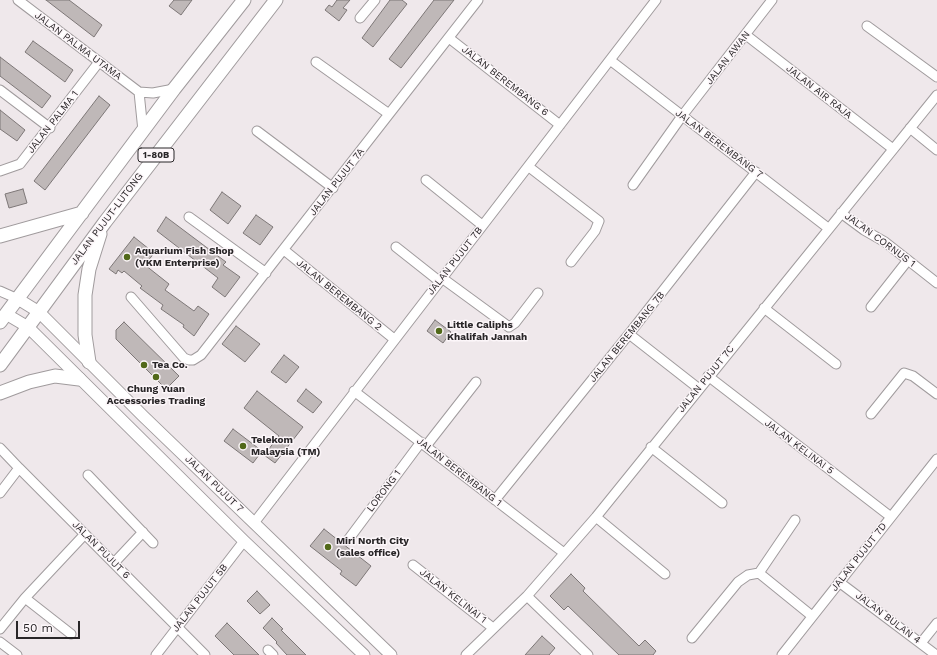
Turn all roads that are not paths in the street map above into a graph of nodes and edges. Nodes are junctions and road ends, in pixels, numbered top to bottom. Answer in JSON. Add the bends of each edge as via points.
{"nodes":[{"id":1,"x":18,"y":0,"type":"edge"},
{"id":2,"x":244,"y":0,"type":"edge"},
{"id":3,"x":276,"y":0,"type":"edge"},
{"id":4,"x":375,"y":0,"type":"edge"},
{"id":5,"x":478,"y":0,"type":"edge"},
{"id":6,"x":656,"y":0,"type":"edge"},
{"id":7,"x":772,"y":0,"type":"edge"},
{"id":8,"x":360,"y":18,"type":"dead end"},
{"id":9,"x":867,"y":26,"type":"dead end"},
{"id":10,"x":746,"y":35,"type":"junction"},
{"id":11,"x":449,"y":38,"type":"junction"},
{"id":12,"x":610,"y":60,"type":"junction"},
{"id":13,"x":99,"y":62,"type":"junction"},
{"id":14,"x":316,"y":62,"type":"dead end"},
{"id":15,"x":937,"y":77,"type":"edge"},
{"id":16,"x":174,"y":89,"type":"junction"},
{"id":17,"x":0,"y":90,"type":"edge"},
{"id":18,"x":139,"y":92,"type":"junction"},
{"id":19,"x":937,"y":95,"type":"edge"},
{"id":20,"x":389,"y":114,"type":"junction"},
{"id":21,"x":682,"y":116,"type":"junction"},
{"id":22,"x":560,"y":124,"type":"junction"},
{"id":23,"x":50,"y":128,"type":"junction"},
{"id":24,"x":910,"y":128,"type":"junction"},
{"id":25,"x":143,"y":131,"type":"junction"},
{"id":26,"x":257,"y":131,"type":"dead end"},
{"id":27,"x":893,"y":149,"type":"junction"},
{"id":28,"x":937,"y":150,"type":"edge"},
{"id":29,"x":529,"y":167,"type":"junction"},
{"id":30,"x":0,"y":171,"type":"edge"},
{"id":31,"x":756,"y":172,"type":"junction"},
{"id":32,"x":426,"y":180,"type":"dead end"},
{"id":33,"x":633,"y":185,"type":"dead end"},
{"id":34,"x":333,"y":188,"type":"junction"},
{"id":35,"x":82,"y":213,"type":"junction"},
{"id":36,"x":841,"y":213,"type":"junction"},
{"id":37,"x":189,"y":217,"type":"dead end"},
{"id":38,"x":104,"y":222,"type":"junction"},
{"id":39,"x":482,"y":225,"type":"junction"},
{"id":40,"x":828,"y":228,"type":"junction"},
{"id":41,"x":0,"y":236,"type":"edge"},
{"id":42,"x":396,"y":247,"type":"dead end"},
{"id":43,"x":284,"y":250,"type":"junction"},
{"id":44,"x":908,"y":260,"type":"junction"},
{"id":45,"x":571,"y":262,"type":"dead end"},
{"id":46,"x":266,"y":273,"type":"junction"},
{"id":47,"x":441,"y":280,"type":"junction"},
{"id":48,"x":937,"y":283,"type":"edge"},
{"id":49,"x":0,"y":291,"type":"edge"},
{"id":50,"x":538,"y":293,"type":"dead end"},
{"id":51,"x":131,"y":297,"type":"dead end"},
{"id":52,"x":18,"y":299,"type":"junction"},
{"id":53,"x":871,"y":307,"type":"dead end"},
{"id":54,"x":764,"y":308,"type":"junction"},
{"id":55,"x":39,"y":312,"type":"junction"},
{"id":56,"x":2,"y":316,"type":"edge"},
{"id":57,"x":28,"y":327,"type":"junction"},
{"id":58,"x":629,"y":334,"type":"junction"},
{"id":59,"x":394,"y":339,"type":"junction"},
{"id":60,"x":89,"y":362,"type":"junction"},
{"id":61,"x":836,"y":364,"type":"dead end"},
{"id":62,"x":0,"y":365,"type":"edge"},
{"id":63,"x":708,"y":376,"type":"junction"},
{"id":64,"x":79,"y":379,"type":"junction"},
{"id":65,"x":476,"y":382,"type":"dead end"},
{"id":66,"x":698,"y":388,"type":"junction"},
{"id":67,"x":354,"y":391,"type":"junction"},
{"id":68,"x":0,"y":393,"type":"edge"},
{"id":69,"x":937,"y":394,"type":"edge"},
{"id":70,"x":871,"y":414,"type":"dead end"},
{"id":71,"x":423,"y":444,"type":"junction"},
{"id":72,"x":651,"y":447,"type":"junction"},
{"id":73,"x":0,"y":448,"type":"edge"},
{"id":74,"x":937,"y":459,"type":"edge"},
{"id":75,"x":19,"y":468,"type":"junction"},
{"id":76,"x":88,"y":475,"type":"dead end"},
{"id":77,"x":0,"y":492,"type":"edge"},
{"id":78,"x":495,"y":500,"type":"junction"},
{"id":79,"x":722,"y":503,"type":"dead end"},
{"id":80,"x":596,"y":516,"type":"junction"},
{"id":81,"x":891,"y":517,"type":"junction"},
{"id":82,"x":795,"y":520,"type":"dead end"},
{"id":83,"x":254,"y":523,"type":"junction"},
{"id":84,"x":143,"y":532,"type":"junction"},
{"id":85,"x":85,"y":534,"type":"junction"},
{"id":86,"x":348,"y":540,"type":"dead end"},
{"id":87,"x":244,"y":541,"type":"junction"},
{"id":88,"x":154,"y":543,"type":"dead end"},
{"id":89,"x":564,"y":553,"type":"junction"},
{"id":90,"x":114,"y":563,"type":"junction"},
{"id":91,"x":413,"y":565,"type":"dead end"},
{"id":92,"x":759,"y":572,"type":"junction"},
{"id":93,"x":666,"y":574,"type":"dead end"},
{"id":94,"x":839,"y":582,"type":"junction"},
{"id":95,"x":527,"y":596,"type":"junction"},
{"id":96,"x":25,"y":598,"type":"junction"},
{"id":97,"x":812,"y":616,"type":"junction"},
{"id":98,"x":937,"y":623,"type":"edge"},
{"id":99,"x":177,"y":626,"type":"junction"},
{"id":100,"x":493,"y":628,"type":"junction"},
{"id":101,"x":0,"y":629,"type":"edge"},
{"id":102,"x":71,"y":634,"type":"dead end"},
{"id":103,"x":692,"y":638,"type":"dead end"},
{"id":104,"x":376,"y":641,"type":"junction"},
{"id":105,"x":0,"y":642,"type":"edge"},
{"id":106,"x":920,"y":643,"type":"junction"},
{"id":107,"x":785,"y":654,"type":"edge"},
{"id":108,"x":17,"y":655,"type":"edge"},
{"id":109,"x":156,"y":655,"type":"edge"},
{"id":110,"x":205,"y":655,"type":"edge"},
{"id":111,"x":364,"y":655,"type":"edge"},
{"id":112,"x":386,"y":655,"type":"edge"},
{"id":113,"x":391,"y":655,"type":"edge"},
{"id":114,"x":466,"y":655,"type":"edge"},
{"id":115,"x":588,"y":655,"type":"edge"},
{"id":116,"x":936,"y":655,"type":"edge"}],
"edges":[{"from":1,"to":13,"type":"street","name":"JALAN PALMA UTAMA"},
{"from":2,"to":16,"type":"highway"},
{"from":3,"to":38,"type":"highway","name":"JALAN PUJUT-LUTONG","number":"1-80B"},
{"from":4,"to":8,"type":"street"},
{"from":5,"to":11,"type":"street","name":"JALAN PUJUT 7A"},
{"from":6,"to":12,"type":"street","name":"JALAN PUJUT 7B"},
{"from":7,"to":10,"type":"street","name":"JALAN AWAN"},
{"from":9,"to":15,"type":"street"},
{"from":10,"to":21,"type":"street","name":"JALAN AWAN"},
{"from":10,"to":27,"type":"street","name":"JALAN AIR RAJA"},
{"from":11,"to":20,"type":"street","name":"JALAN PUJUT 7A"},
{"from":11,"to":22,"type":"street","name":"JALAN BEREMBANG 6"},
{"from":12,"to":21,"type":"street","name":"JALAN BEREMBANG 7"},
{"from":12,"to":22,"type":"street","name":"JALAN PUJUT 7B"},
{"from":13,"to":18,"type":"street","name":"JALAN PALMA UTAMA"},
{"from":13,"to":23,"type":"street","name":"JALAN PALMA 1"},
{"from":14,"to":20,"type":"street"},
{"from":16,"to":18,"type":"street","via":[[153,94]]},
{"from":16,"to":25,"type":"highway"},
{"from":17,"to":23,"type":"street"},
{"from":18,"to":25,"type":"street"},
{"from":19,"to":24,"type":"street","name":"JALAN PUJUT 7C"},
{"from":20,"to":34,"type":"street","name":"JALAN PUJUT 7A"},
{"from":21,"to":31,"type":"street","name":"JALAN BEREMBANG 7"},
{"from":21,"to":33,"type":"street","name":"JALAN AWAN"},
{"from":22,"to":29,"type":"street","name":"JALAN PUJUT 7B"},
{"from":23,"to":30,"type":"street","name":"JALAN PALMA 1","via":[[20,164]]},
{"from":24,"to":27,"type":"street","name":"JALAN PUJUT 7C"},
{"from":24,"to":28,"type":"street"},
{"from":25,"to":35,"type":"highway"},
{"from":26,"to":34,"type":"street"},
{"from":27,"to":36,"type":"street","name":"JALAN PUJUT 7C"},
{"from":29,"to":39,"type":"street","name":"JALAN PUJUT 7B"},
{"from":29,"to":45,"type":"street","via":[[598,221],[595,231]]},
{"from":31,"to":40,"type":"street","name":"JALAN BEREMBANG 7"},
{"from":31,"to":58,"type":"street","name":"JALAN BEREMBANG 7B"},
{"from":32,"to":39,"type":"street"},
{"from":34,"to":43,"type":"street","name":"JALAN PUJUT 7A"},
{"from":35,"to":41,"type":"highway"},
{"from":35,"to":52,"type":"highway"},
{"from":36,"to":40,"type":"street","name":"JALAN PUJUT 7C"},
{"from":36,"to":44,"type":"street","name":"JALAN CORNUS 1"},
{"from":37,"to":46,"type":"street"},
{"from":38,"to":55,"type":"highway","name":"JALAN PUJUT-LUTONG","number":"1-80B"},
{"from":38,"to":60,"type":"highway","via":[[92,256],[85,295],[84,334]]},
{"from":39,"to":47,"type":"street","name":"JALAN PUJUT 7B"},
{"from":40,"to":54,"type":"street","name":"JALAN PUJUT 7C"},
{"from":42,"to":47,"type":"street"},
{"from":43,"to":46,"type":"street","name":"JALAN PUJUT 7A"},
{"from":43,"to":59,"type":"street","name":"JALAN BEREMBANG 2"},
{"from":44,"to":48,"type":"street","name":"JALAN CORNUS 1"},
{"from":44,"to":53,"type":"street"},
{"from":46,"to":51,"type":"street","name":"JALAN PUJUT 7A","via":[[201,355],[194,360],[184,358]]},
{"from":47,"to":50,"type":"street","via":[[508,327]]},
{"from":47,"to":59,"type":"street","name":"JALAN PUJUT 7B"},
{"from":49,"to":52,"type":"street"},
{"from":52,"to":55,"type":"main road","name":"JALAN PUJUT 7"},
{"from":52,"to":56,"type":"highway"},
{"from":54,"to":61,"type":"street"},
{"from":54,"to":63,"type":"street","name":"JALAN PUJUT 7C"},
{"from":55,"to":57,"type":"highway","name":"JALAN PUJUT-LUTONG","number":"1-80B"},
{"from":55,"to":60,"type":"main road","name":"JALAN PUJUT 7"},
{"from":56,"to":57,"type":"main road","name":"JALAN PUJUT 7"},
{"from":57,"to":62,"type":"highway","name":"JALAN PUJUT-LUTONG","number":"1-80B"},
{"from":57,"to":64,"type":"main road","name":"JALAN PUJUT 7"},
{"from":58,"to":66,"type":"street"},
{"from":58,"to":78,"type":"street","name":"JALAN BEREMBANG 7B"},
{"from":59,"to":67,"type":"street","name":"JALAN PUJUT 7B"},
{"from":60,"to":83,"type":"main road","name":"JALAN PUJUT 7"},
{"from":63,"to":66,"type":"street","name":"JALAN PUJUT 7C"},
{"from":63,"to":81,"type":"street","name":"JALAN KELINAI 5"},
{"from":64,"to":68,"type":"highway","via":[[55,376]]},
{"from":64,"to":87,"type":"main road","name":"JALAN PUJUT 7"},
{"from":65,"to":71,"type":"street","name":"LORONG 1"},
{"from":66,"to":72,"type":"street","name":"JALAN PUJUT 7C"},
{"from":67,"to":71,"type":"street","name":"JALAN BEREMBANG 1"},
{"from":67,"to":83,"type":"street","name":"JALAN PUJUT 7B"},
{"from":69,"to":70,"type":"street","via":[[904,372]]},
{"from":71,"to":78,"type":"street","name":"JALAN BEREMBANG 1"},
{"from":71,"to":86,"type":"street","name":"LORONG 1"},
{"from":72,"to":79,"type":"street"},
{"from":72,"to":80,"type":"street","name":"JALAN PUJUT 7C"},
{"from":73,"to":75,"type":"street","name":"JALAN PUJUT 6"},
{"from":74,"to":81,"type":"street","name":"JALAN PUJUT 7D"},
{"from":75,"to":77,"type":"street"},
{"from":75,"to":85,"type":"street","name":"JALAN PUJUT 6"},
{"from":76,"to":84,"type":"street"},
{"from":78,"to":89,"type":"street","name":"JALAN BEREMBANG 1"},
{"from":80,"to":89,"type":"street","name":"JALAN PUJUT 7C"},
{"from":80,"to":93,"type":"street"},
{"from":81,"to":94,"type":"street","name":"JALAN PUJUT 7D"},
{"from":82,"to":92,"type":"street"},
{"from":83,"to":104,"type":"main road","name":"JALAN PUJUT 7"},
{"from":84,"to":88,"type":"street"},
{"from":84,"to":90,"type":"street"},
{"from":85,"to":90,"type":"street","name":"JALAN PUJUT 6"},
{"from":85,"to":96,"type":"street"},
{"from":87,"to":99,"type":"street","name":"JALAN PUJUT 5B"},
{"from":87,"to":111,"type":"main road","name":"JALAN PUJUT 7"},
{"from":89,"to":95,"type":"street","name":"JALAN PUJUT 7C"},
{"from":90,"to":99,"type":"street","name":"JALAN PUJUT 6"},
{"from":91,"to":100,"type":"street","name":"JALAN KELINAI 1"},
{"from":92,"to":97,"type":"street"},
{"from":92,"to":103,"type":"street","via":[[748,575],[738,582]]},
{"from":94,"to":97,"type":"street","name":"JALAN PUJUT 7D"},
{"from":94,"to":106,"type":"street","name":"JALAN BULAN 4"},
{"from":95,"to":100,"type":"street","name":"JALAN PUJUT 7C"},
{"from":95,"to":115,"type":"street"},
{"from":96,"to":101,"type":"street"},
{"from":96,"to":102,"type":"street"},
{"from":97,"to":107,"type":"street","name":"JALAN PUJUT 7D"},
{"from":98,"to":106,"type":"street"},
{"from":99,"to":109,"type":"street","name":"JALAN PUJUT 5B"},
{"from":99,"to":110,"type":"street","name":"JALAN PUJUT 6"},
{"from":100,"to":114,"type":"street","name":"JALAN PUJUT 7C"},
{"from":104,"to":112,"type":"main road"},
{"from":104,"to":113,"type":"main road","name":"JALAN PUJUT 7"},
{"from":105,"to":108,"type":"street"},
{"from":106,"to":116,"type":"street","name":"JALAN BULAN 4"}]}
